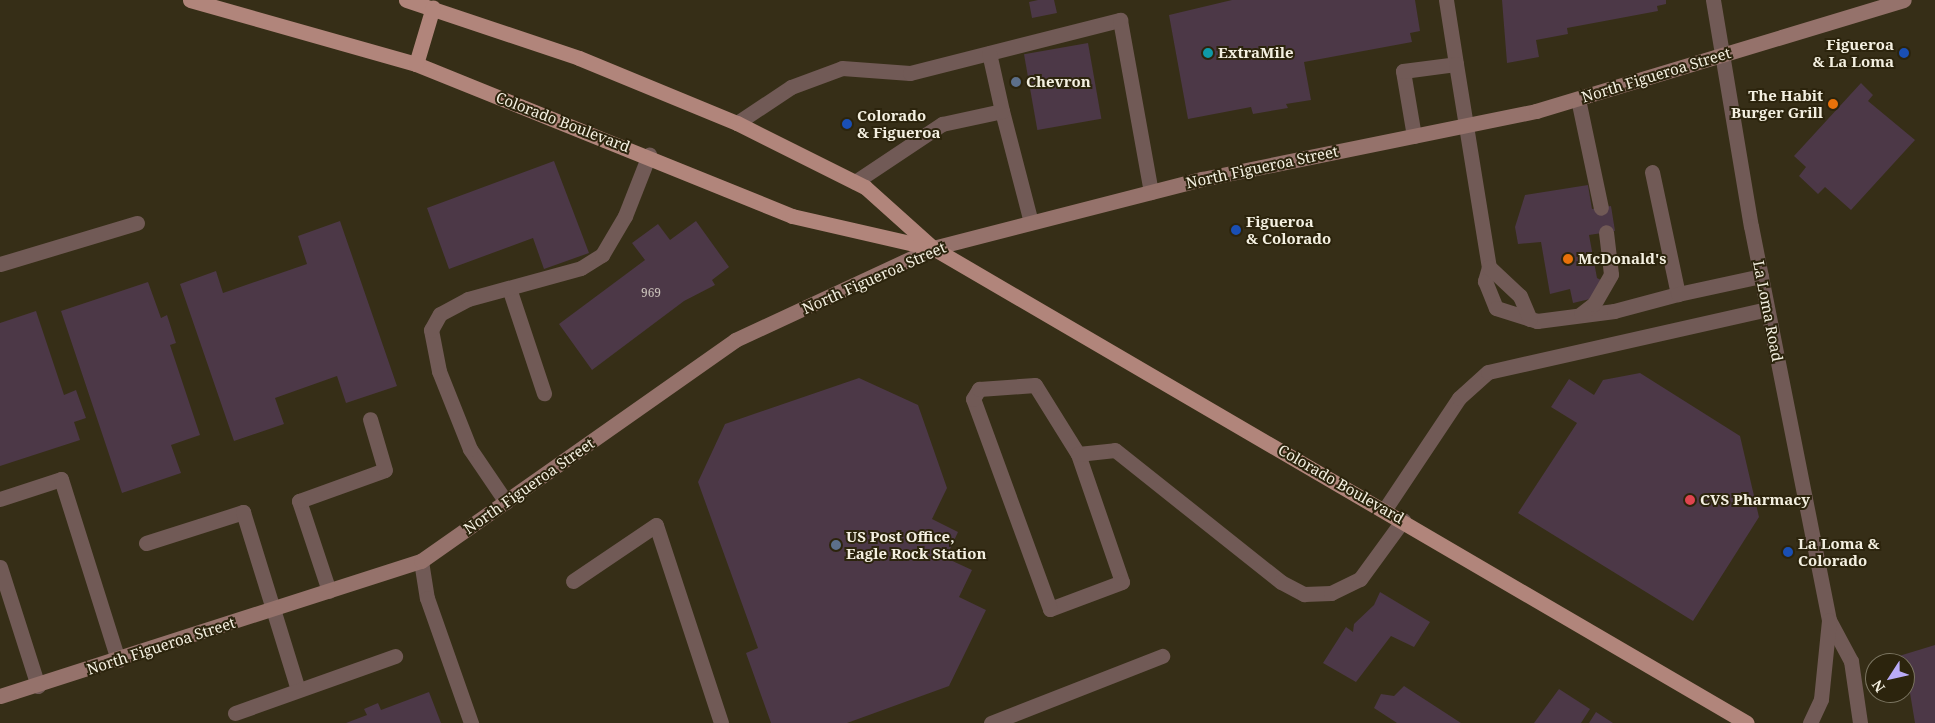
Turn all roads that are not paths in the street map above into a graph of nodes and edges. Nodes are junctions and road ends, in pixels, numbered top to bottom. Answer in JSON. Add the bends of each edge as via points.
{"nodes":[{"id":1,"x":190,"y":0,"type":"edge"},
{"id":2,"x":406,"y":0,"type":"edge"},
{"id":3,"x":1446,"y":0,"type":"edge"},
{"id":4,"x":1713,"y":0,"type":"edge"},
{"id":5,"x":1904,"y":0,"type":"edge"},
{"id":6,"x":434,"y":3,"type":"edge"},
{"id":7,"x":989,"y":53,"type":"junction"},
{"id":8,"x":1724,"y":56,"type":"junction"},
{"id":9,"x":416,"y":64,"type":"junction"},
{"id":10,"x":1456,"y":64,"type":"junction"},
{"id":11,"x":1578,"y":99,"type":"junction"},
{"id":12,"x":1002,"y":111,"type":"junction"},
{"id":13,"x":737,"y":123,"type":"junction"},
{"id":14,"x":1468,"y":125,"type":"junction"},
{"id":15,"x":1414,"y":136,"type":"junction"},
{"id":16,"x":649,"y":155,"type":"junction"},
{"id":17,"x":1652,"y":172,"type":"dead end"},
{"id":18,"x":855,"y":182,"type":"junction"},
{"id":19,"x":1152,"y":192,"type":"junction"},
{"id":20,"x":1601,"y":208,"type":"dead end"},
{"id":21,"x":1031,"y":222,"type":"junction"},
{"id":22,"x":137,"y":223,"type":"dead end"},
{"id":23,"x":1606,"y":232,"type":"dead end"},
{"id":24,"x":933,"y":248,"type":"junction"},
{"id":25,"x":0,"y":264,"type":"edge"},
{"id":26,"x":1489,"y":267,"type":"junction"},
{"id":27,"x":1761,"y":276,"type":"junction"},
{"id":28,"x":509,"y":288,"type":"junction"},
{"id":29,"x":1678,"y":294,"type":"junction"},
{"id":30,"x":1767,"y":308,"type":"junction"},
{"id":31,"x":1580,"y":314,"type":"junction"},
{"id":32,"x":1530,"y":320,"type":"junction"},
{"id":33,"x":544,"y":392,"type":"dead end"},
{"id":34,"x":370,"y":419,"type":"dead end"},
{"id":35,"x":1078,"y":454,"type":"junction"},
{"id":36,"x":0,"y":499,"type":"edge"},
{"id":37,"x":506,"y":502,"type":"junction"},
{"id":38,"x":1385,"y":509,"type":"junction"},
{"id":39,"x":1403,"y":520,"type":"junction"},
{"id":40,"x":146,"y":543,"type":"dead end"},
{"id":41,"x":421,"y":561,"type":"junction"},
{"id":42,"x":0,"y":567,"type":"edge"},
{"id":43,"x":573,"y":581,"type":"dead end"},
{"id":44,"x":329,"y":591,"type":"junction"},
{"id":45,"x":275,"y":609,"type":"junction"},
{"id":46,"x":1829,"y":620,"type":"junction"},
{"id":47,"x":395,"y":656,"type":"dead end"},
{"id":48,"x":1162,"y":656,"type":"dead end"},
{"id":49,"x":118,"y":660,"type":"junction"},
{"id":50,"x":38,"y":686,"type":"junction"},
{"id":51,"x":298,"y":690,"type":"junction"},
{"id":52,"x":0,"y":696,"type":"edge"},
{"id":53,"x":235,"y":713,"type":"dead end"},
{"id":54,"x":471,"y":723,"type":"edge"},
{"id":55,"x":721,"y":723,"type":"edge"},
{"id":56,"x":991,"y":723,"type":"edge"},
{"id":57,"x":1747,"y":723,"type":"edge"},
{"id":58,"x":1810,"y":723,"type":"edge"},
{"id":59,"x":1860,"y":723,"type":"edge"}],
"edges":[{"from":1,"to":9,"type":"main road","name":"Colorado Boulevard"},
{"from":2,"to":6,"type":"main road","name":"Colorado Boulevard"},
{"from":3,"to":10,"type":"street"},
{"from":4,"to":8,"type":"street","name":"La Loma Road"},
{"from":5,"to":8,"type":"main road","name":"North Figueroa Street"},
{"from":6,"to":9,"type":"main road"},
{"from":6,"to":13,"type":"main road","name":"Colorado Boulevard"},
{"from":7,"to":12,"type":"street"},
{"from":7,"to":13,"type":"street","via":[[910,73],[842,68],[791,87]]},
{"from":7,"to":19,"type":"street","via":[[1120,20]]},
{"from":8,"to":11,"type":"main road","name":"North Figueroa Street"},
{"from":8,"to":27,"type":"street","name":"La Loma Road"},
{"from":9,"to":16,"type":"main road","name":"Colorado Boulevard"},
{"from":10,"to":14,"type":"street"},
{"from":10,"to":15,"type":"street","via":[[1403,71]]},
{"from":11,"to":14,"type":"main road","name":"North Figueroa Street"},
{"from":11,"to":20,"type":"street"},
{"from":12,"to":18,"type":"street","via":[[942,124]]},
{"from":12,"to":21,"type":"street"},
{"from":13,"to":18,"type":"main road","name":"Colorado Boulevard"},
{"from":14,"to":15,"type":"main road","name":"North Figueroa Street"},
{"from":14,"to":26,"type":"street"},
{"from":15,"to":19,"type":"main road","name":"North Figueroa Street"},
{"from":16,"to":24,"type":"main road","name":"Colorado Boulevard","via":[[792,216]]},
{"from":16,"to":28,"type":"street","via":[[625,216],[602,255],[581,268]]},
{"from":17,"to":29,"type":"street"},
{"from":18,"to":24,"type":"main road","name":"Colorado Boulevard"},
{"from":19,"to":21,"type":"main road","name":"North Figueroa Street"},
{"from":21,"to":24,"type":"main road","name":"North Figueroa Street"},
{"from":22,"to":25,"type":"street"},
{"from":23,"to":31,"type":"street","via":[[1611,274],[1594,304]]},
{"from":24,"to":37,"type":"main road","name":"North Figueroa Street","via":[[735,340]]},
{"from":24,"to":38,"type":"main road","name":"Colorado Boulevard"},
{"from":26,"to":32,"type":"street","via":[[1520,296]]},
{"from":26,"to":32,"type":"street","via":[[1485,281],[1492,303],[1514,317]]},
{"from":27,"to":29,"type":"street"},
{"from":27,"to":30,"type":"street","name":"La Loma Road"},
{"from":28,"to":33,"type":"street"},
{"from":28,"to":37,"type":"street","via":[[440,314],[431,330],[439,371],[470,449]]},
{"from":29,"to":31,"type":"street","via":[[1614,311]]},
{"from":30,"to":38,"type":"street","via":[[1488,372],[1459,398]]},
{"from":30,"to":46,"type":"street","name":"La Loma Road"},
{"from":31,"to":32,"type":"street"},
{"from":34,"to":44,"type":"street","via":[[385,470],[299,501]]},
{"from":35,"to":35,"type":"street","via":[[1035,385],[979,389],[973,399],[1050,609],[1122,582]]},
{"from":35,"to":39,"type":"street","via":[[1115,450],[1281,582],[1304,594],[1331,592],[1360,579]]},
{"from":36,"to":49,"type":"street","via":[[61,479]]},
{"from":37,"to":41,"type":"main road","name":"North Figueroa Street"},
{"from":38,"to":39,"type":"main road","name":"Colorado Boulevard"},
{"from":39,"to":57,"type":"main road","name":"Colorado Boulevard"},
{"from":40,"to":45,"type":"street","via":[[243,512]]},
{"from":41,"to":44,"type":"main road","name":"North Figueroa Street"},
{"from":41,"to":54,"type":"street","via":[[427,598]]},
{"from":42,"to":50,"type":"street"},
{"from":43,"to":55,"type":"street","via":[[656,525]]},
{"from":44,"to":45,"type":"main road","name":"North Figueroa Street"},
{"from":45,"to":49,"type":"main road","name":"North Figueroa Street"},
{"from":45,"to":51,"type":"street"},
{"from":46,"to":58,"type":"street","name":"La Loma Road","via":[[1821,700]]},
{"from":46,"to":59,"type":"street","name":"La Loma Road","via":[[1851,661]]},
{"from":47,"to":51,"type":"street"},
{"from":48,"to":56,"type":"street"},
{"from":49,"to":50,"type":"main road","name":"North Figueroa Street"},
{"from":50,"to":52,"type":"main road","name":"North Figueroa Street"},
{"from":51,"to":53,"type":"street"}]}
